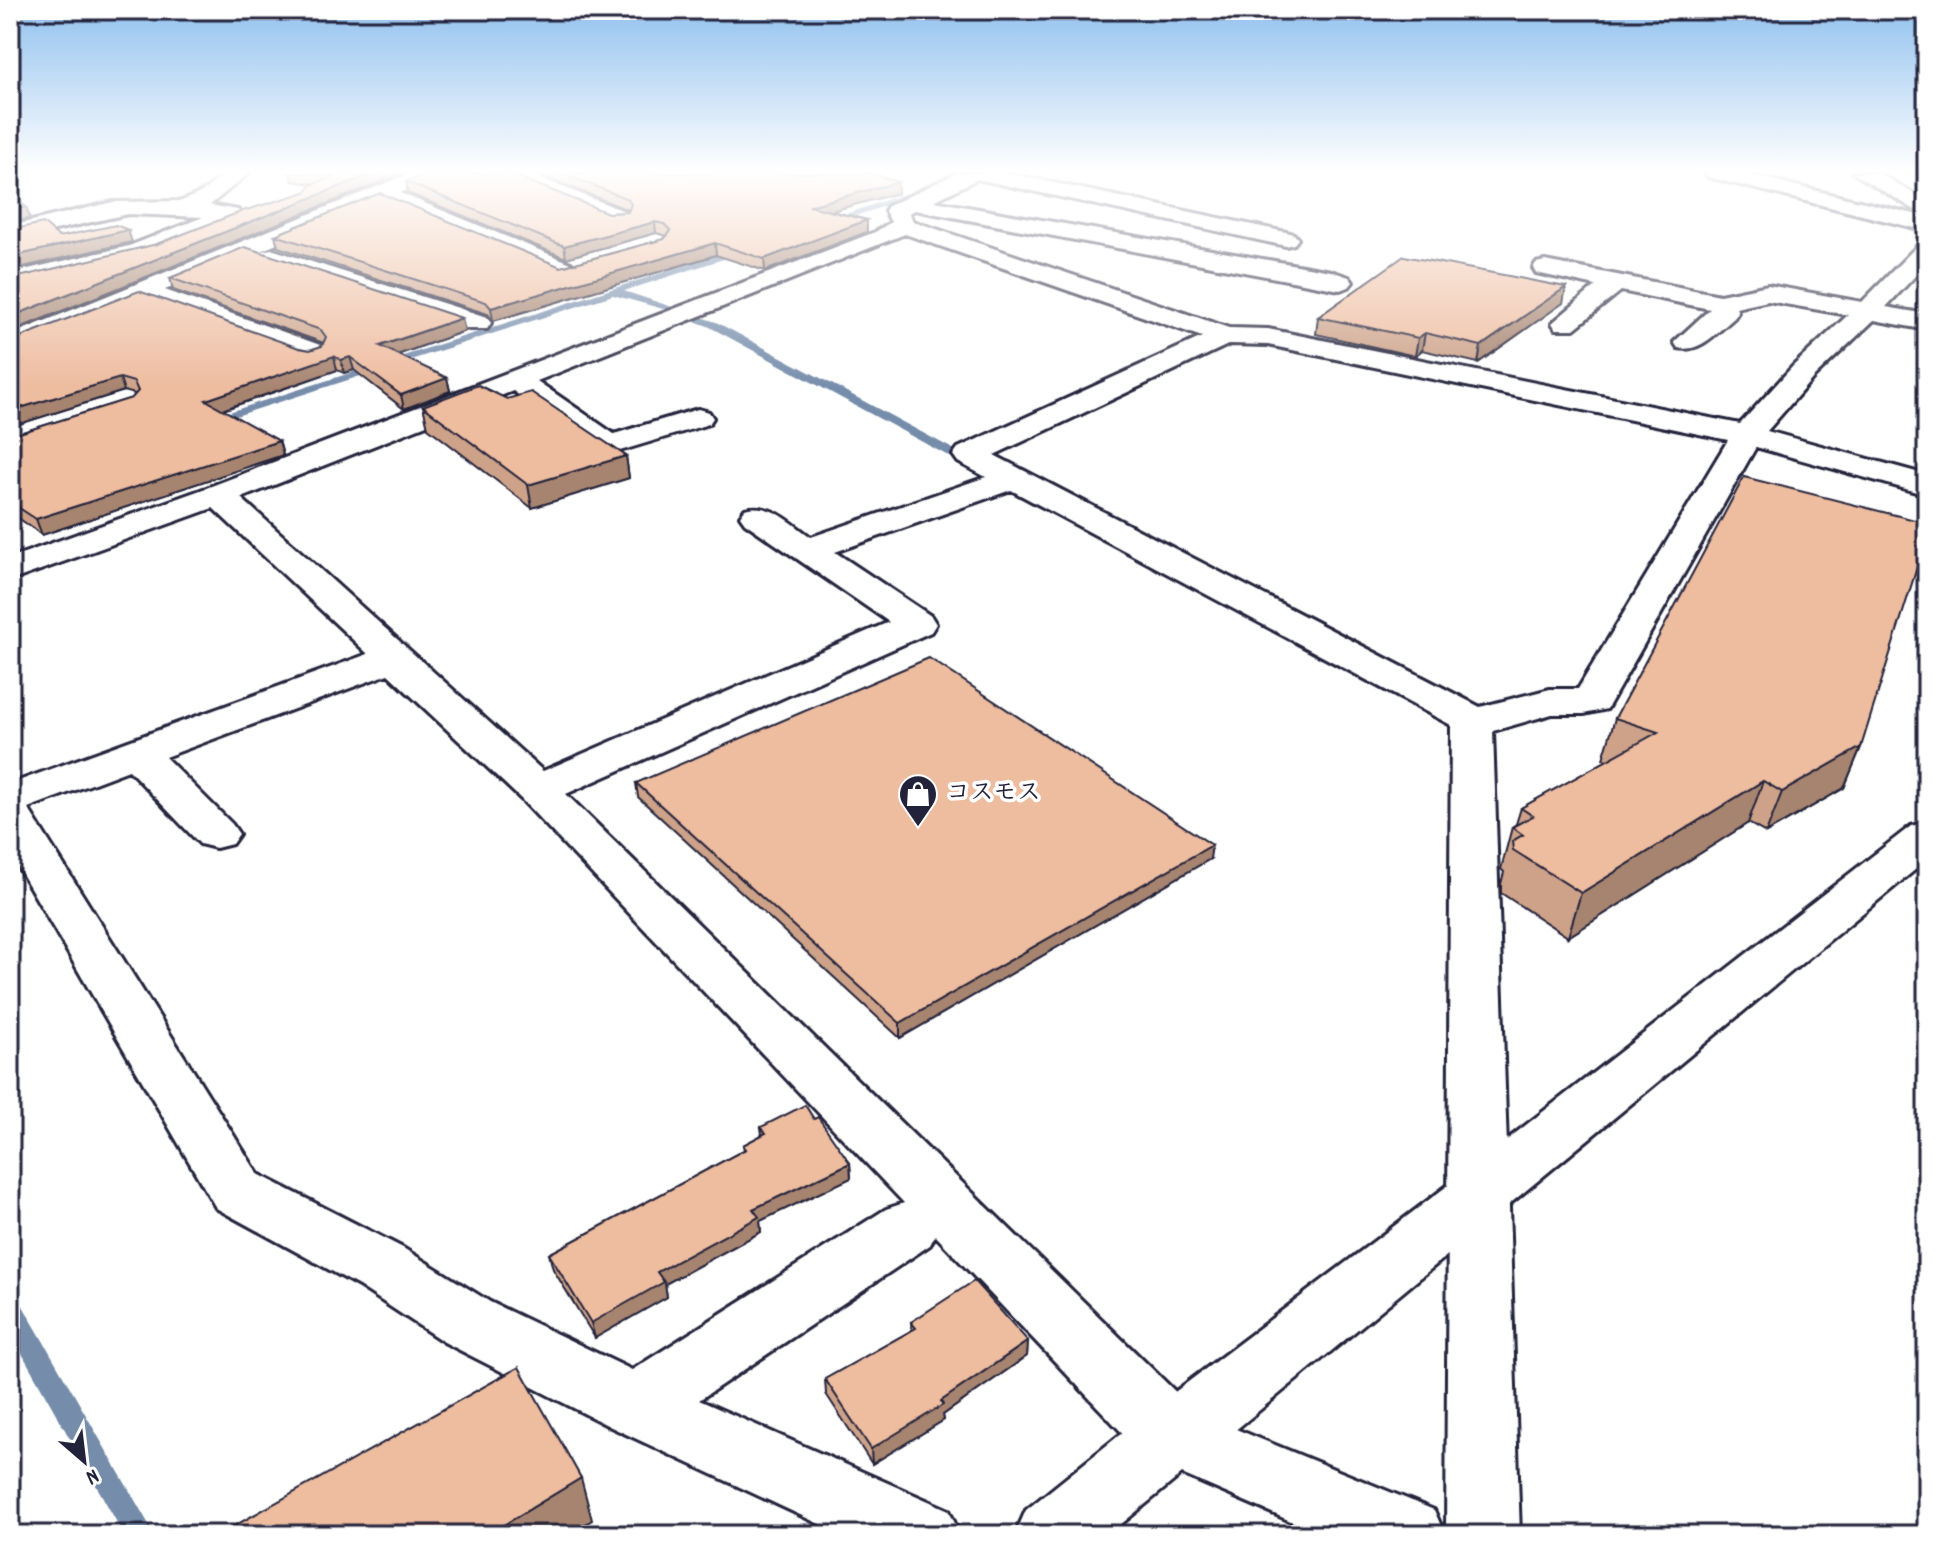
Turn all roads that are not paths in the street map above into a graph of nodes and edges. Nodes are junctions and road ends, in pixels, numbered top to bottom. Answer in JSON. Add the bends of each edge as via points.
{"nodes":[{"id":1,"x":153,"y":245,"type":"edge"},
{"id":2,"x":253,"y":245,"type":"edge"},
{"id":3,"x":511,"y":245,"type":"edge"},
{"id":4,"x":862,"y":245,"type":"edge"},
{"id":5,"x":987,"y":245,"type":"edge"},
{"id":6,"x":1112,"y":245,"type":"edge"},
{"id":7,"x":247,"y":248,"type":"junction"},
{"id":8,"x":1927,"y":249,"type":"edge"},
{"id":9,"x":590,"y":261,"type":"edge"},
{"id":10,"x":1545,"y":268,"type":"dead end"},
{"id":11,"x":10,"y":281,"type":"edge"},
{"id":12,"x":1340,"y":282,"type":"dead end"},
{"id":13,"x":1615,"y":283,"type":"junction"},
{"id":14,"x":143,"y":291,"type":"junction"},
{"id":15,"x":1720,"y":303,"type":"junction"},
{"id":16,"x":1868,"y":311,"type":"junction"},
{"id":17,"x":1927,"y":322,"type":"edge"},
{"id":18,"x":478,"y":323,"type":"dead end"},
{"id":19,"x":1565,"y":323,"type":"dead end"},
{"id":20,"x":1226,"y":336,"type":"junction"},
{"id":21,"x":1688,"y":342,"type":"dead end"},
{"id":22,"x":10,"y":345,"type":"edge"},
{"id":23,"x":313,"y":352,"type":"edge"},
{"id":24,"x":516,"y":380,"type":"junction"},
{"id":25,"x":698,"y":418,"type":"dead end"},
{"id":26,"x":1747,"y":435,"type":"junction"},
{"id":27,"x":1013,"y":478,"type":"junction"},
{"id":28,"x":1927,"y":485,"type":"edge"},
{"id":29,"x":218,"y":495,"type":"junction"},
{"id":30,"x":757,"y":516,"type":"dead end"},
{"id":31,"x":807,"y":550,"type":"junction"},
{"id":32,"x":10,"y":570,"type":"edge"},
{"id":33,"x":395,"y":658,"type":"junction"},
{"id":34,"x":1472,"y":719,"type":"junction"},
{"id":35,"x":136,"y":753,"type":"junction"},
{"id":36,"x":537,"y":790,"type":"junction"},
{"id":37,"x":10,"y":799,"type":"edge"},
{"id":38,"x":10,"y":814,"type":"edge"},
{"id":39,"x":216,"y":834,"type":"dead end"},
{"id":40,"x":1927,"y":836,"type":"edge"},
{"id":41,"x":1480,"y":1194,"type":"junction"},
{"id":42,"x":908,"y":1227,"type":"dead end"},
{"id":43,"x":635,"y":1405,"type":"junction"},
{"id":44,"x":1172,"y":1436,"type":"junction"},
{"id":45,"x":923,"y":1535,"type":"edge"},
{"id":46,"x":1052,"y":1535,"type":"edge"},
{"id":47,"x":1408,"y":1535,"type":"edge"},
{"id":48,"x":1483,"y":1535,"type":"edge"}],
"edges":[{"from":1,"to":11,"type":"street"},
{"from":2,"to":7,"type":"street"},
{"from":3,"to":9,"type":"street","via":[[564,269]]},
{"from":4,"to":24,"type":"street"},
{"from":5,"to":20,"type":"street"},
{"from":6,"to":12,"type":"street"},
{"from":7,"to":14,"type":"street"},
{"from":7,"to":18,"type":"street"},
{"from":8,"to":16,"type":"street"},
{"from":10,"to":13,"type":"street"},
{"from":13,"to":15,"type":"street"},
{"from":13,"to":19,"type":"street"},
{"from":14,"to":22,"type":"street"},
{"from":14,"to":23,"type":"street"},
{"from":15,"to":16,"type":"street","via":[[1768,293]]},
{"from":15,"to":21,"type":"street","via":[[1725,312]]},
{"from":16,"to":17,"type":"street"},
{"from":16,"to":26,"type":"street"},
{"from":20,"to":26,"type":"street","via":[[1268,337]]},
{"from":20,"to":27,"type":"street","via":[[969,455]]},
{"from":24,"to":25,"type":"street","via":[[610,445]]},
{"from":24,"to":29,"type":"street"},
{"from":26,"to":28,"type":"street"},
{"from":26,"to":34,"type":"street","via":[[1592,700],[1563,700],[1489,721]]},
{"from":27,"to":31,"type":"street"},
{"from":27,"to":34,"type":"street"},
{"from":29,"to":32,"type":"street"},
{"from":29,"to":33,"type":"street"},
{"from":30,"to":31,"type":"street"},
{"from":31,"to":36,"type":"street","via":[[917,624]]},
{"from":33,"to":35,"type":"street"},
{"from":33,"to":36,"type":"street"},
{"from":34,"to":41,"type":"street"},
{"from":35,"to":37,"type":"street"},
{"from":35,"to":39,"type":"street"},
{"from":36,"to":44,"type":"street"},
{"from":38,"to":43,"type":"street","via":[[237,1191],[381,1267],[467,1322]]},
{"from":40,"to":41,"type":"street"},
{"from":41,"to":44,"type":"street"},
{"from":41,"to":48,"type":"street"},
{"from":42,"to":43,"type":"street"},
{"from":43,"to":45,"type":"street"},
{"from":44,"to":46,"type":"street"},
{"from":44,"to":47,"type":"street"}]}
